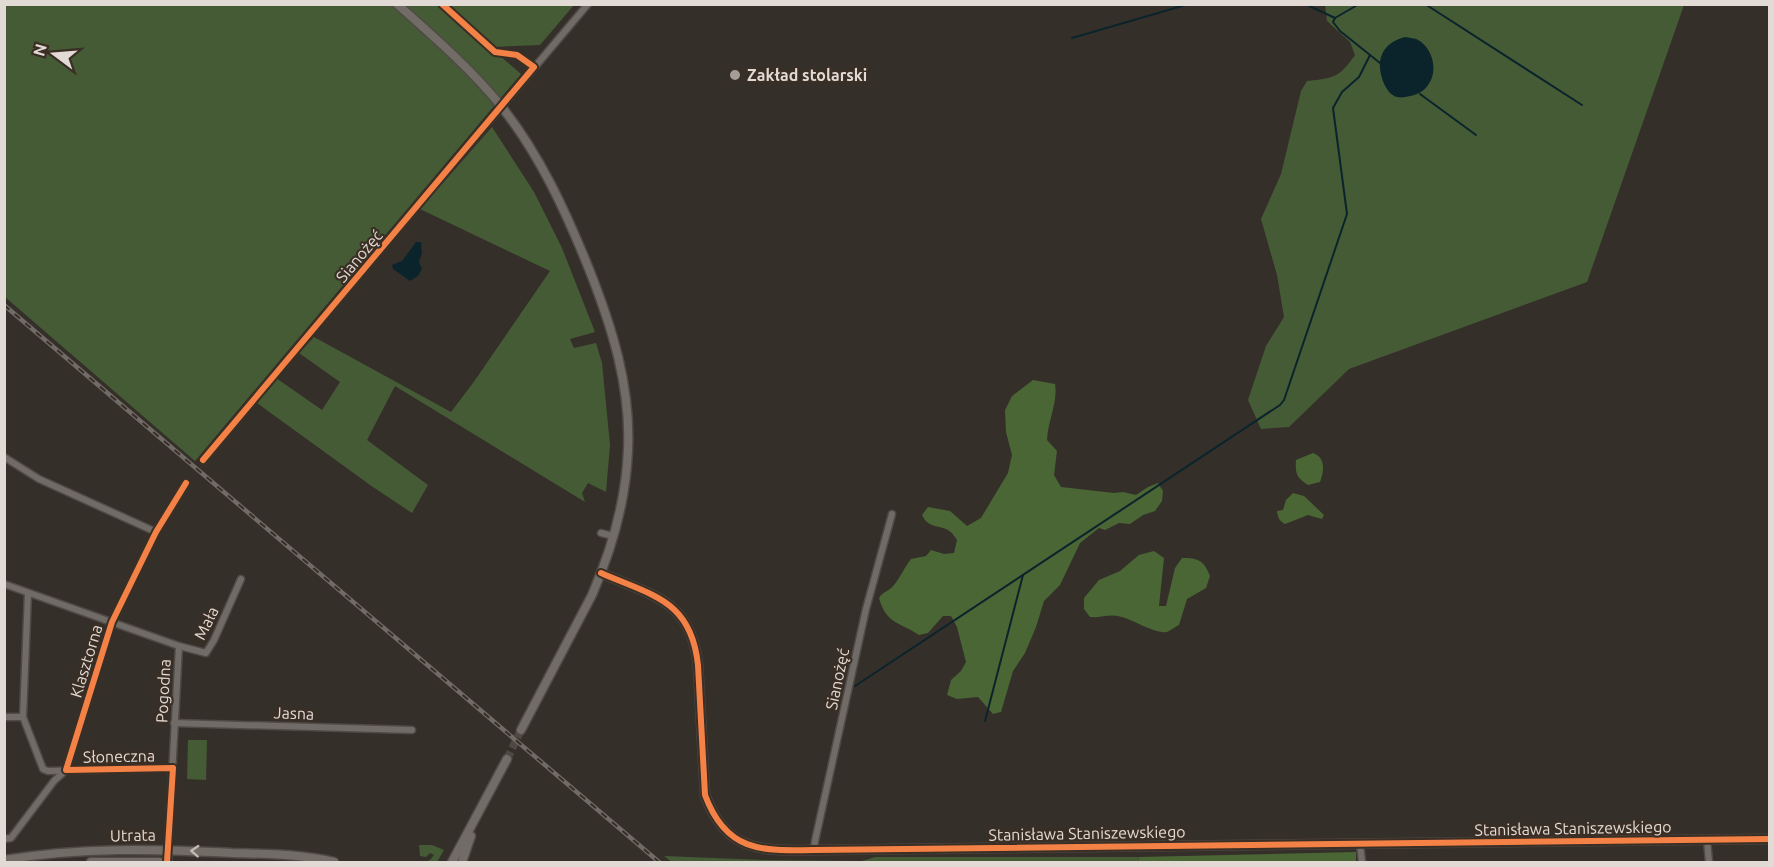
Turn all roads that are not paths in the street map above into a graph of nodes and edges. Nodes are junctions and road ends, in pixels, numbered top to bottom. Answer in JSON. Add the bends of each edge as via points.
{"nodes":[{"id":1,"x":397,"y":4,"type":"edge"},
{"id":2,"x":588,"y":4,"type":"edge"},
{"id":3,"x":501,"y":107,"type":"junction"},
{"id":4,"x":4,"y":457,"type":"edge"},
{"id":5,"x":203,"y":460,"type":"dead end"},
{"id":6,"x":186,"y":483,"type":"dead end"},
{"id":7,"x":892,"y":514,"type":"dead end"},
{"id":8,"x":156,"y":532,"type":"junction"},
{"id":9,"x":601,"y":533,"type":"dead end"},
{"id":10,"x":613,"y":536,"type":"junction"},
{"id":11,"x":601,"y":573,"type":"junction"},
{"id":12,"x":241,"y":579,"type":"dead end"},
{"id":13,"x":4,"y":584,"type":"edge"},
{"id":14,"x":28,"y":593,"type":"junction"},
{"id":15,"x":112,"y":622,"type":"junction"},
{"id":16,"x":179,"y":646,"type":"junction"},
{"id":17,"x":4,"y":717,"type":"edge"},
{"id":18,"x":23,"y":717,"type":"junction"},
{"id":19,"x":174,"y":723,"type":"junction"},
{"id":20,"x":412,"y":730,"type":"dead end"},
{"id":21,"x":521,"y":730,"type":"tunnel mouth"},
{"id":22,"x":507,"y":759,"type":"tunnel mouth"},
{"id":23,"x":173,"y":768,"type":"junction"},
{"id":24,"x":66,"y":770,"type":"junction"},
{"id":25,"x":484,"y":802,"type":"junction"},
{"id":26,"x":4,"y":839,"type":"edge"},
{"id":27,"x":1770,"y":839,"type":"edge"},
{"id":28,"x":1707,"y":840,"type":"junction"},
{"id":29,"x":1360,"y":844,"type":"junction"},
{"id":30,"x":168,"y":849,"type":"junction"},
{"id":31,"x":814,"y":850,"type":"junction"},
{"id":32,"x":4,"y":860,"type":"edge"},
{"id":33,"x":91,"y":862,"type":"edge"},
{"id":34,"x":159,"y":862,"type":"edge"},
{"id":35,"x":167,"y":862,"type":"edge"},
{"id":36,"x":334,"y":862,"type":"edge"},
{"id":37,"x":452,"y":862,"type":"edge"},
{"id":38,"x":462,"y":862,"type":"edge"},
{"id":39,"x":1362,"y":862,"type":"edge"},
{"id":40,"x":1709,"y":862,"type":"edge"}],
"edges":[{"from":1,"to":3,"type":"main road","via":[[461,63]]},
{"from":2,"to":3,"type":"street","name":"Sianożęć"},
{"from":3,"to":5,"type":"street","name":"Sianożęć"},
{"from":3,"to":10,"type":"main road","via":[[565,208],[615,346],[628,449]]},
{"from":4,"to":8,"type":"street","via":[[39,479]]},
{"from":6,"to":8,"type":"street"},
{"from":7,"to":31,"type":"street","name":"Sianożęć","via":[[866,609]]},
{"from":8,"to":15,"type":"street","name":"Klasztorna"},
{"from":9,"to":10,"type":"street"},
{"from":10,"to":11,"type":"main road"},
{"from":11,"to":21,"type":"main road"},
{"from":11,"to":31,"type":"main road","name":"Stanisława Staniszewskiego","via":[[674,608],[689,627],[698,665],[705,795],[716,820],[731,835],[755,847]]},
{"from":12,"to":16,"type":"street","name":"Mała","via":[[211,648],[206,653]]},
{"from":13,"to":14,"type":"street","name":"Pogodna"},
{"from":14,"to":15,"type":"street","name":"Pogodna"},
{"from":14,"to":18,"type":"street","name":"Słoneczna"},
{"from":15,"to":16,"type":"street","name":"Pogodna"},
{"from":15,"to":24,"type":"street","name":"Klasztorna"},
{"from":16,"to":19,"type":"street","name":"Pogodna"},
{"from":17,"to":18,"type":"street"},
{"from":18,"to":24,"type":"street","name":"Słoneczna","via":[[43,769]]},
{"from":19,"to":20,"type":"street","name":"Jasna"},
{"from":19,"to":23,"type":"street","name":"Pogodna"},
{"from":22,"to":25,"type":"main road"},
{"from":23,"to":24,"type":"street","name":"Słoneczna"},
{"from":23,"to":30,"type":"street","name":"Pogodna"},
{"from":24,"to":26,"type":"street","name":"Klasztorna","via":[[11,838]]},
{"from":25,"to":37,"type":"main road"},
{"from":25,"to":38,"type":"main road"},
{"from":27,"to":28,"type":"main road","name":"Stanisława Staniszewskiego"},
{"from":28,"to":29,"type":"main road","name":"Stanisława Staniszewskiego"},
{"from":28,"to":40,"type":"street"},
{"from":29,"to":31,"type":"main road","name":"Stanisława Staniszewskiego"},
{"from":29,"to":39,"type":"street"},
{"from":30,"to":32,"type":"main road","name":"Utrata","via":[[92,850]]},
{"from":30,"to":35,"type":"main road"},
{"from":36,"to":30,"type":"main road","name":"Utrata","one_way":true},
{"from":33,"to":34,"type":"main road","name":"Utrata"}]}
